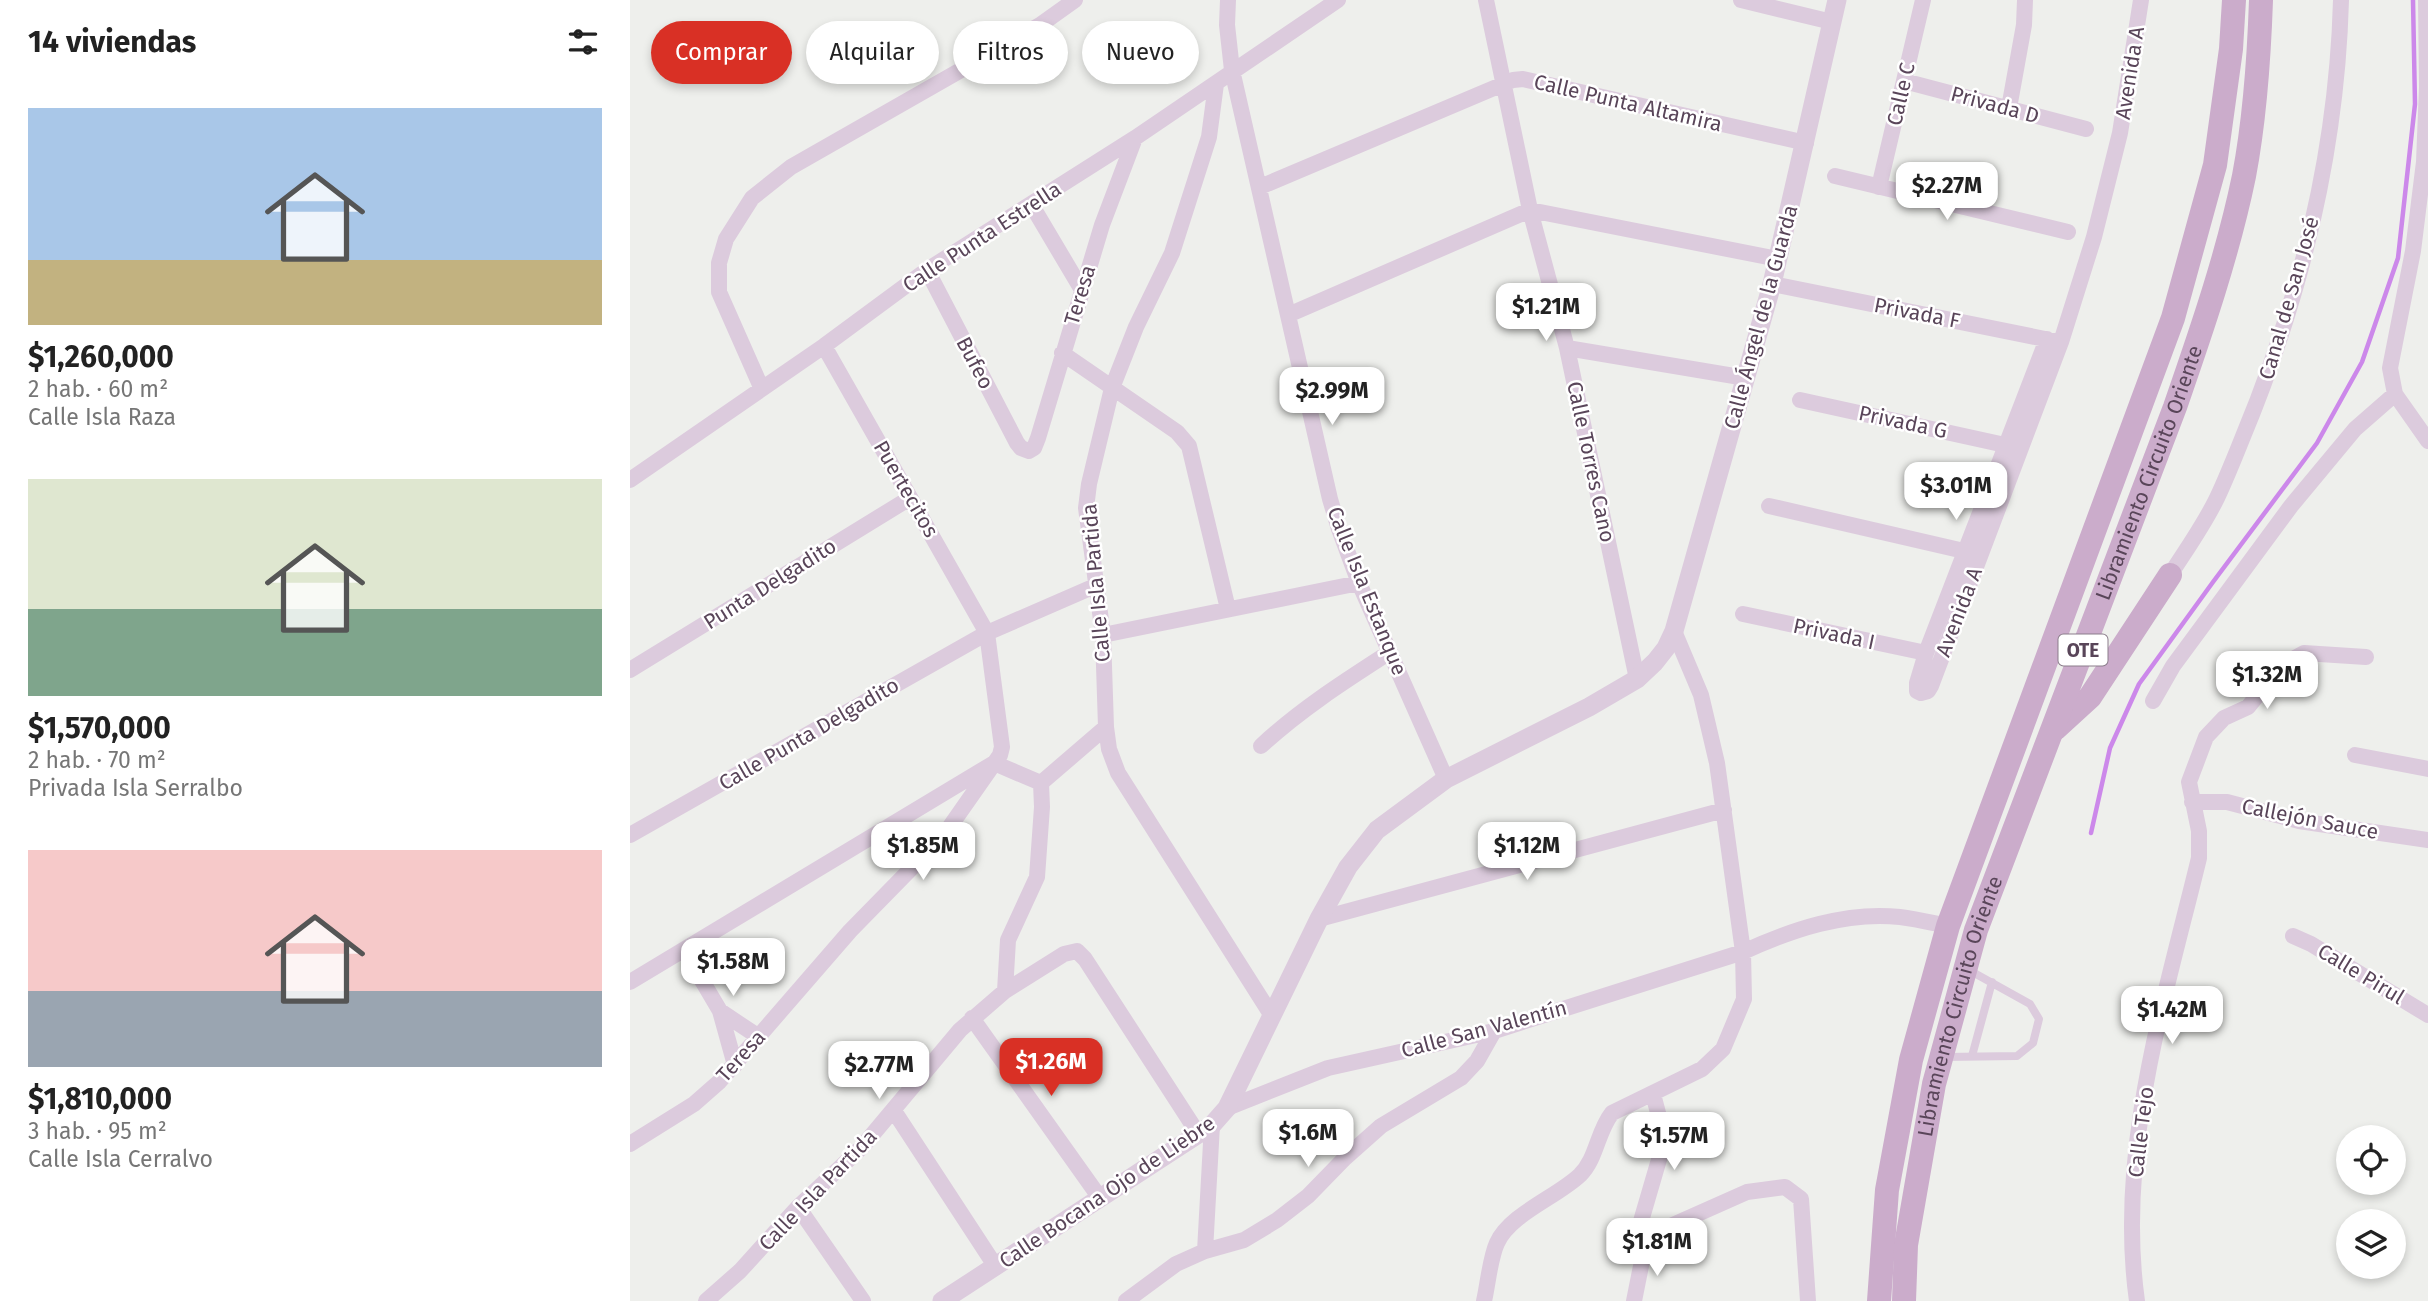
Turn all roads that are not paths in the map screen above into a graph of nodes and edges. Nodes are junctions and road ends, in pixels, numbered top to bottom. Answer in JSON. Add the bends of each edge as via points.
{"nodes":[{"id":1,"x":1075,"y":0,"type":"edge"},
{"id":2,"x":1228,"y":0,"type":"edge"},
{"id":3,"x":1338,"y":0,"type":"edge"},
{"id":4,"x":1486,"y":0,"type":"edge"},
{"id":5,"x":1741,"y":0,"type":"edge"},
{"id":6,"x":1837,"y":0,"type":"edge"},
{"id":7,"x":1923,"y":0,"type":"edge"},
{"id":8,"x":2025,"y":0,"type":"edge"},
{"id":9,"x":2141,"y":0,"type":"edge"},
{"id":10,"x":2234,"y":0,"type":"edge"},
{"id":11,"x":2261,"y":0,"type":"edge"},
{"id":12,"x":2341,"y":0,"type":"edge"},
{"id":13,"x":2426,"y":0,"type":"edge"},
{"id":14,"x":1832,"y":22,"type":"junction"},
{"id":15,"x":1233,"y":70,"type":"junction"},
{"id":16,"x":1904,"y":81,"type":"junction"},
{"id":17,"x":1502,"y":83,"type":"junction"},
{"id":18,"x":1216,"y":84,"type":"junction"},
{"id":19,"x":2428,"y":87,"type":"edge"},
{"id":20,"x":2009,"y":108,"type":"junction"},
{"id":21,"x":2086,"y":129,"type":"dead end"},
{"id":22,"x":1135,"y":138,"type":"junction"},
{"id":23,"x":1806,"y":143,"type":"junction"},
{"id":24,"x":1835,"y":176,"type":"dead end"},
{"id":25,"x":1259,"y":187,"type":"junction"},
{"id":26,"x":1879,"y":187,"type":"junction"},
{"id":27,"x":1031,"y":204,"type":"junction"},
{"id":28,"x":1530,"y":210,"type":"junction"},
{"id":29,"x":2068,"y":232,"type":"dead end"},
{"id":30,"x":1778,"y":259,"type":"junction"},
{"id":31,"x":927,"y":270,"type":"junction"},
{"id":32,"x":1772,"y":284,"type":"junction"},
{"id":33,"x":1082,"y":290,"type":"junction"},
{"id":34,"x":1288,"y":315,"type":"junction"},
{"id":35,"x":2054,"y":341,"type":"junction"},
{"id":36,"x":824,"y":346,"type":"junction"},
{"id":37,"x":1567,"y":348,"type":"junction"},
{"id":38,"x":1062,"y":353,"type":"junction"},
{"id":39,"x":1746,"y":378,"type":"junction"},
{"id":40,"x":761,"y":387,"type":"junction"},
{"id":41,"x":1112,"y":388,"type":"junction"},
{"id":42,"x":2395,"y":394,"type":"junction"},
{"id":43,"x":1800,"y":400,"type":"dead end"},
{"id":44,"x":2428,"y":441,"type":"edge"},
{"id":45,"x":2005,"y":445,"type":"junction"},
{"id":46,"x":1028,"y":451,"type":"joint"},
{"id":47,"x":630,"y":480,"type":"edge"},
{"id":48,"x":910,"y":498,"type":"junction"},
{"id":49,"x":1769,"y":506,"type":"dead end"},
{"id":50,"x":1964,"y":551,"type":"junction"},
{"id":51,"x":2170,"y":575,"type":"joint"},
{"id":52,"x":1359,"y":583,"type":"junction"},
{"id":53,"x":1095,"y":586,"type":"junction"},
{"id":54,"x":1228,"y":609,"type":"junction"},
{"id":55,"x":1743,"y":614,"type":"dead end"},
{"id":56,"x":1674,"y":631,"type":"junction"},
{"id":57,"x":988,"y":633,"type":"junction"},
{"id":58,"x":1103,"y":635,"type":"junction"},
{"id":59,"x":1390,"y":652,"type":"junction"},
{"id":60,"x":1926,"y":653,"type":"junction"},
{"id":61,"x":2366,"y":657,"type":"dead end"},
{"id":62,"x":630,"y":670,"type":"edge"},
{"id":63,"x":1637,"y":679,"type":"junction"},
{"id":64,"x":2153,"y":701,"type":"dead end"},
{"id":65,"x":1106,"y":727,"type":"junction"},
{"id":66,"x":2052,"y":732,"type":"junction"},
{"id":67,"x":1261,"y":746,"type":"dead end"},
{"id":68,"x":2355,"y":755,"type":"dead end"},
{"id":69,"x":994,"y":763,"type":"junction"},
{"id":70,"x":2428,"y":769,"type":"edge"},
{"id":71,"x":1446,"y":779,"type":"junction"},
{"id":72,"x":1041,"y":783,"type":"junction"},
{"id":73,"x":2192,"y":802,"type":"junction"},
{"id":74,"x":1724,"y":810,"type":"junction"},
{"id":75,"x":630,"y":835,"type":"edge"},
{"id":76,"x":2428,"y":840,"type":"edge"},
{"id":77,"x":1319,"y":919,"type":"junction"},
{"id":78,"x":1948,"y":926,"type":"junction"},
{"id":79,"x":2293,"y":936,"type":"dead end"},
{"id":80,"x":684,"y":950,"type":"junction"},
{"id":81,"x":1743,"y":952,"type":"junction"},
{"id":82,"x":1965,"y":968,"type":"junction"},
{"id":83,"x":630,"y":982,"type":"edge"},
{"id":84,"x":1992,"y":982,"type":"junction"},
{"id":85,"x":1005,"y":991,"type":"junction"},
{"id":86,"x":720,"y":1011,"type":"junction"},
{"id":87,"x":2428,"y":1015,"type":"edge"},
{"id":88,"x":1272,"y":1016,"type":"junction"},
{"id":89,"x":972,"y":1018,"type":"junction"},
{"id":90,"x":1493,"y":1031,"type":"junction"},
{"id":91,"x":759,"y":1037,"type":"junction"},
{"id":92,"x":1972,"y":1056,"type":"junction"},
{"id":93,"x":1942,"y":1057,"type":"junction"},
{"id":94,"x":734,"y":1065,"type":"junction"},
{"id":95,"x":1653,"y":1094,"type":"junction"},
{"id":96,"x":1227,"y":1108,"type":"junction"},
{"id":97,"x":894,"y":1111,"type":"junction"},
{"id":98,"x":1206,"y":1130,"type":"junction"},
{"id":99,"x":630,"y":1144,"type":"edge"},
{"id":100,"x":1100,"y":1198,"type":"junction"},
{"id":101,"x":798,"y":1207,"type":"junction"},
{"id":102,"x":1205,"y":1251,"type":"junction"},
{"id":103,"x":1642,"y":1262,"type":"junction"},
{"id":104,"x":996,"y":1267,"type":"junction"},
{"id":105,"x":705,"y":1301,"type":"edge"},
{"id":106,"x":863,"y":1301,"type":"edge"},
{"id":107,"x":942,"y":1301,"type":"edge"},
{"id":108,"x":1126,"y":1301,"type":"edge"},
{"id":109,"x":1484,"y":1301,"type":"edge"},
{"id":110,"x":1634,"y":1301,"type":"edge"},
{"id":111,"x":1808,"y":1301,"type":"edge"},
{"id":112,"x":1879,"y":1301,"type":"edge"},
{"id":113,"x":1903,"y":1301,"type":"edge"},
{"id":114,"x":2137,"y":1301,"type":"edge"}],
"edges":[{"from":1,"to":40,"type":"street","via":[[791,167],[751,198],[726,239],[719,263],[719,292]]},
{"from":2,"to":15,"type":"street","name":"Calle Isla Estanque"},
{"from":3,"to":15,"type":"street","name":"Calle Punta Estrella"},
{"from":4,"to":17,"type":"street","name":"Calle Torres Cano"},
{"from":5,"to":14,"type":"street"},
{"from":6,"to":14,"type":"street","name":"Calle Ángel de la Guarda"},
{"from":7,"to":16,"type":"street","name":"Calle C"},
{"from":8,"to":20,"type":"street"},
{"from":9,"to":35,"type":"street","name":"Avenida A","via":[[2120,133],[2094,237]]},
{"from":10,"to":78,"type":"main road","name":"Libramiento Circuito Oriente","number":"OTE","via":[[2216,165],[2173,318]]},
{"from":11,"to":66,"type":"main road","name":"Libramiento Circuito Oriente","number":"OTE","via":[[2244,176],[2205,321]]},
{"from":12,"to":51,"type":"street","name":"Canal de San José","via":[[2333,102],[2304,259],[2266,382],[2217,498]]},
{"from":13,"to":19,"type":"street"},
{"from":14,"to":23,"type":"street","name":"Calle Ángel de la Guarda"},
{"from":15,"to":18,"type":"street","name":"Calle Punta Estrella"},
{"from":15,"to":25,"type":"street","name":"Calle Isla Estanque"},
{"from":16,"to":20,"type":"street","name":"Privada D"},
{"from":16,"to":26,"type":"street","name":"Calle C"},
{"from":17,"to":23,"type":"street","name":"Calle Punta Altamira","via":[[1523,79]]},
{"from":17,"to":25,"type":"street","name":"Calle Punta Altamira"},
{"from":17,"to":28,"type":"street","name":"Calle Torres Cano"},
{"from":18,"to":22,"type":"street","name":"Calle Punta Estrella"},
{"from":18,"to":41,"type":"street","name":"Calle Isla Partida","via":[[1209,137],[1172,253]]},
{"from":19,"to":42,"type":"street","via":[[2422,188],[2390,368]]},
{"from":20,"to":21,"type":"street","name":"Privada D"},
{"from":22,"to":27,"type":"street","name":"Calle Punta Estrella"},
{"from":22,"to":33,"type":"street","name":"Teresa"},
{"from":23,"to":30,"type":"street","name":"Calle Ángel de la Guarda"},
{"from":24,"to":26,"type":"street"},
{"from":25,"to":34,"type":"street","name":"Calle Isla Estanque"},
{"from":26,"to":29,"type":"street"},
{"from":27,"to":31,"type":"street","name":"Calle Punta Estrella"},
{"from":27,"to":33,"type":"street"},
{"from":28,"to":30,"type":"street"},
{"from":28,"to":34,"type":"street"},
{"from":28,"to":37,"type":"street","name":"Calle Torres Cano"},
{"from":30,"to":32,"type":"street","name":"Calle Ángel de la Guarda"},
{"from":31,"to":36,"type":"street","name":"Calle Punta Estrella"},
{"from":31,"to":46,"type":"street","name":"Bufeo","via":[[1017,443]]},
{"from":32,"to":35,"type":"street","name":"Privada F"},
{"from":32,"to":39,"type":"street","name":"Calle Ángel de la Guarda"},
{"from":33,"to":38,"type":"street","name":"Teresa"},
{"from":34,"to":52,"type":"street","name":"Calle Isla Estanque","via":[[1330,499]]},
{"from":35,"to":45,"type":"street","name":"Avenida A"},
{"from":35,"to":60,"type":"street","name":"Avenida A","via":[[1931,686],[1921,694],[1917,683]]},
{"from":36,"to":40,"type":"street","name":"Calle Punta Estrella"},
{"from":36,"to":48,"type":"street","name":"Puertecitos"},
{"from":37,"to":39,"type":"street"},
{"from":37,"to":63,"type":"street","name":"Calle Torres Cano"},
{"from":38,"to":41,"type":"street"},
{"from":38,"to":46,"type":"street","name":"Teresa","via":[[1038,439]]},
{"from":39,"to":56,"type":"street","name":"Calle Ángel de la Guarda"},
{"from":40,"to":47,"type":"street","name":"Calle Punta Estrella"},
{"from":41,"to":53,"type":"street","name":"Calle Isla Partida","via":[[1086,508]]},
{"from":41,"to":54,"type":"street","via":[[1177,432],[1189,446]]},
{"from":42,"to":44,"type":"street"},
{"from":42,"to":64,"type":"street","via":[[2355,429],[2291,506],[2172,666]]},
{"from":43,"to":45,"type":"street","name":"Privada G"},
{"from":45,"to":50,"type":"street","name":"Avenida A"},
{"from":48,"to":57,"type":"street","name":"Puertecitos"},
{"from":48,"to":62,"type":"street","name":"Punta Delgadito"},
{"from":49,"to":50,"type":"street"},
{"from":50,"to":60,"type":"street","name":"Avenida A"},
{"from":51,"to":66,"type":"main road","via":[[2090,697]]},
{"from":52,"to":54,"type":"street"},
{"from":52,"to":59,"type":"street","name":"Calle Isla Estanque"},
{"from":53,"to":57,"type":"street"},
{"from":53,"to":58,"type":"street","name":"Calle Isla Partida"},
{"from":54,"to":58,"type":"street"},
{"from":55,"to":60,"type":"street","name":"Privada I"},
{"from":56,"to":63,"type":"street","name":"Calle Bocana Ojo de Liebre","via":[[1655,663]]},
{"from":56,"to":74,"type":"street","via":[[1701,695]]},
{"from":57,"to":69,"type":"street","name":"Teresa","via":[[1002,747]]},
{"from":57,"to":75,"type":"street","name":"Calle Punta Delgadito"},
{"from":58,"to":65,"type":"street","name":"Calle Isla Partida"},
{"from":59,"to":67,"type":"street","via":[[1289,720]]},
{"from":59,"to":71,"type":"street","name":"Calle Isla Estanque"},
{"from":61,"to":73,"type":"street","name":"Calle Tejo","via":[[2304,653],[2282,665],[2248,706],[2224,718],[2206,737],[2189,782]]},
{"from":63,"to":71,"type":"street","name":"Calle Bocana Ojo de Liebre"},
{"from":65,"to":72,"type":"street"},
{"from":65,"to":88,"type":"street","name":"Calle Isla Partida","via":[[1118,773]]},
{"from":66,"to":82,"type":"main road","name":"Libramiento Circuito Oriente","number":"OTE"},
{"from":68,"to":70,"type":"street"},
{"from":69,"to":72,"type":"street"},
{"from":69,"to":80,"type":"street"},
{"from":69,"to":91,"type":"street","name":"Teresa","via":[[944,835],[850,931]]},
{"from":71,"to":77,"type":"street","name":"Calle Bocana Ojo de Liebre","via":[[1377,830],[1348,867]]},
{"from":72,"to":85,"type":"street","via":[[1037,877],[1008,940]]},
{"from":73,"to":76,"type":"street","name":"Callejón Sauce","via":[[2227,802],[2299,821]]},
{"from":73,"to":114,"type":"street","name":"Calle Tejo","via":[[2199,858],[2152,1049],[2140,1126],[2131,1217]]},
{"from":74,"to":77,"type":"street"},
{"from":74,"to":81,"type":"street"},
{"from":77,"to":88,"type":"street","name":"Calle Bocana Ojo de Liebre"},
{"from":78,"to":81,"type":"street","name":"Calle San Valentín","via":[[1900,917],[1842,920],[1787,933]]},
{"from":78,"to":112,"type":"main road","name":"Libramiento Circuito Oriente","number":"OTE","via":[[1911,1060],[1887,1190]]},
{"from":79,"to":87,"type":"street","name":"Calle Pirul"},
{"from":80,"to":83,"type":"street"},
{"from":80,"to":86,"type":"street"},
{"from":81,"to":90,"type":"street","name":"Calle San Valentín"},
{"from":81,"to":95,"type":"street","via":[[1744,999],[1723,1049],[1702,1069]]},
{"from":82,"to":84,"type":"lane"},
{"from":82,"to":93,"type":"main road","name":"Libramiento Circuito Oriente","number":"OTE"},
{"from":84,"to":92,"type":"lane"},
{"from":84,"to":92,"type":"lane","via":[[2030,1004],[2039,1019],[2033,1043],[2017,1056]]},
{"from":85,"to":89,"type":"street","name":"Calle Isla Partida"},
{"from":85,"to":98,"type":"street","name":"Calle Isla Partida","via":[[1064,954],[1077,951]]},
{"from":86,"to":91,"type":"street"},
{"from":86,"to":94,"type":"street"},
{"from":88,"to":96,"type":"street","name":"Calle Bocana Ojo de Liebre"},
{"from":89,"to":97,"type":"street","name":"Calle Isla Partida"},
{"from":89,"to":100,"type":"street"},
{"from":90,"to":96,"type":"street","name":"Calle San Valentín","via":[[1328,1068]]},
{"from":90,"to":102,"type":"street","via":[[1477,1061],[1461,1078],[1381,1126],[1277,1220],[1244,1240]]},
{"from":91,"to":94,"type":"street","name":"Teresa"},
{"from":92,"to":93,"type":"lane"},
{"from":93,"to":113,"type":"main road","name":"Libramiento Circuito Oriente","number":"OTE","via":[[1906,1245]]},
{"from":94,"to":99,"type":"street","name":"Teresa","via":[[694,1104]]},
{"from":95,"to":103,"type":"street","via":[[1665,1139],[1639,1228]]},
{"from":95,"to":109,"type":"street","via":[[1612,1113],[1591,1160],[1579,1175],[1512,1224],[1497,1242]]},
{"from":96,"to":98,"type":"street","name":"Calle Bocana Ojo de Liebre"},
{"from":97,"to":101,"type":"street","name":"Calle Isla Partida"},
{"from":97,"to":104,"type":"street"},
{"from":98,"to":100,"type":"street","name":"Calle Bocana Ojo de Liebre"},
{"from":98,"to":102,"type":"street"},
{"from":100,"to":104,"type":"street","name":"Calle Bocana Ojo de Liebre"},
{"from":101,"to":105,"type":"street","name":"Calle Isla Partida","via":[[740,1271]]},
{"from":101,"to":106,"type":"street"},
{"from":102,"to":108,"type":"street","via":[[1176,1264]]},
{"from":103,"to":110,"type":"street"},
{"from":103,"to":111,"type":"street","via":[[1666,1228],[1747,1192],[1785,1187],[1801,1199]]},
{"from":104,"to":107,"type":"street","name":"Calle Bocana Ojo de Liebre"}]}
